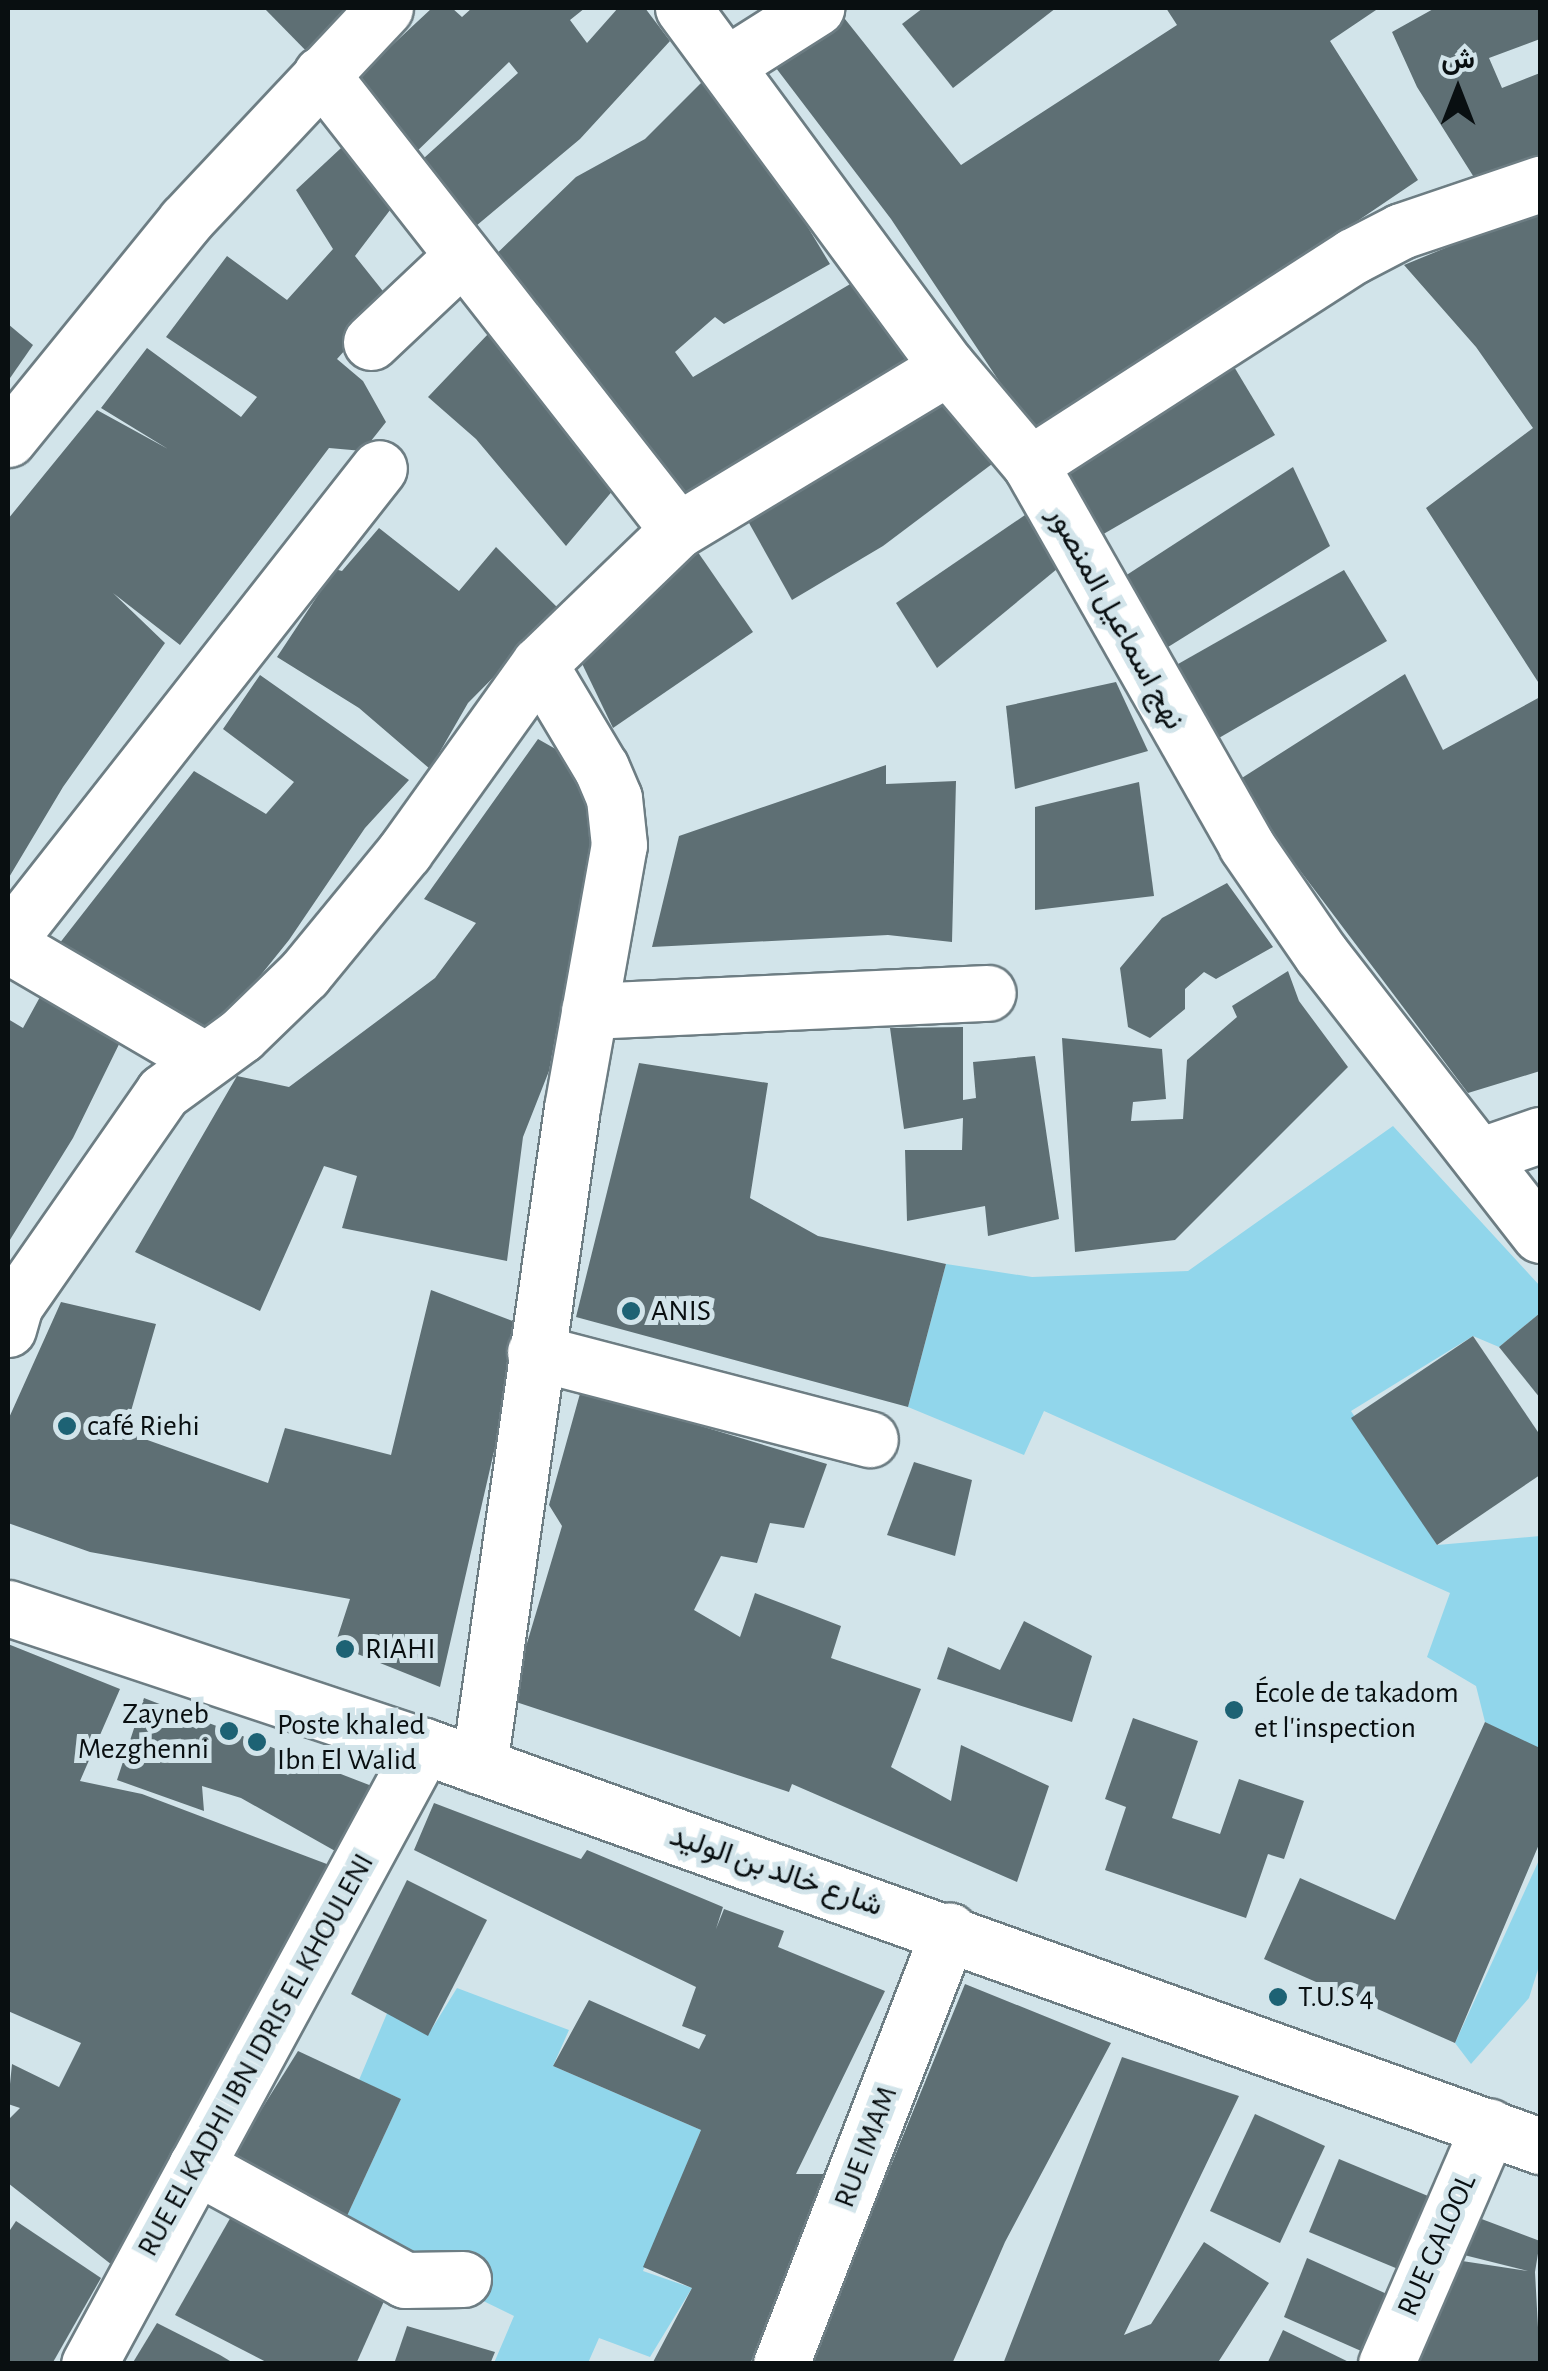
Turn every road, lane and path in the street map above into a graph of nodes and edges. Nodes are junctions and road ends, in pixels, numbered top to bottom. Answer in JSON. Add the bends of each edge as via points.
{"nodes":[{"id":1,"x":384,"y":8,"type":"edge"},
{"id":2,"x":683,"y":8,"type":"edge"},
{"id":3,"x":816,"y":8,"type":"edge"},
{"id":4,"x":726,"y":65,"type":"junction"},
{"id":5,"x":320,"y":74,"type":"junction"},
{"id":6,"x":1540,"y":184,"type":"edge"},
{"id":7,"x":460,"y":258,"type":"junction"},
{"id":8,"x":372,"y":342,"type":"dead end"},
{"id":9,"x":948,"y":367,"type":"junction"},
{"id":10,"x":8,"y":439,"type":"edge"},
{"id":11,"x":1030,"y":464,"type":"junction"},
{"id":12,"x":379,"y":468,"type":"dead end"},
{"id":13,"x":678,"y":530,"type":"junction"},
{"id":14,"x":539,"y":664,"type":"junction"},
{"id":15,"x":8,"y":942,"type":"edge"},
{"id":16,"x":988,"y":993,"type":"dead end"},
{"id":17,"x":589,"y":1011,"type":"junction"},
{"id":18,"x":205,"y":1060,"type":"junction"},
{"id":19,"x":1540,"y":1135,"type":"edge"},
{"id":20,"x":1478,"y":1156,"type":"junction"},
{"id":21,"x":1540,"y":1235,"type":"edge"},
{"id":22,"x":10,"y":1312,"type":"edge"},
{"id":23,"x":535,"y":1352,"type":"junction"},
{"id":24,"x":870,"y":1440,"type":"dead end"},
{"id":25,"x":8,"y":1608,"type":"edge"},
{"id":26,"x":424,"y":1746,"type":"junction"},
{"id":27,"x":479,"y":1766,"type":"junction"},
{"id":28,"x":949,"y":1930,"type":"junction"},
{"id":29,"x":1490,"y":2126,"type":"junction"},
{"id":30,"x":1540,"y":2146,"type":"edge"},
{"id":31,"x":196,"y":2166,"type":"junction"},
{"id":32,"x":464,"y":2279,"type":"dead end"},
{"id":33,"x":88,"y":2364,"type":"edge"},
{"id":34,"x":781,"y":2364,"type":"edge"},
{"id":35,"x":1386,"y":2364,"type":"edge"}],
"edges":[{"from":1,"to":5,"type":"street"},
{"from":2,"to":4,"type":"street","name":"نهج اسماعيل المنصور"},
{"from":3,"to":4,"type":"street"},
{"from":4,"to":9,"type":"street","name":"نهج اسماعيل المنصور"},
{"from":5,"to":7,"type":"street"},
{"from":5,"to":10,"type":"street","via":[[185,222]]},
{"from":6,"to":11,"type":"street","via":[[1401,231],[1352,256]]},
{"from":7,"to":8,"type":"street"},
{"from":7,"to":13,"type":"street"},
{"from":9,"to":11,"type":"street","name":"نهج اسماعيل المنصور"},
{"from":9,"to":13,"type":"street"},
{"from":11,"to":20,"type":"street","name":"نهج اسماعيل المنصور","via":[[1246,845],[1321,954]]},
{"from":12,"to":15,"type":"street"},
{"from":13,"to":14,"type":"street"},
{"from":14,"to":17,"type":"street","via":[[601,768],[618,826]]},
{"from":14,"to":18,"type":"street","via":[[304,974]]},
{"from":15,"to":18,"type":"street"},
{"from":16,"to":17,"type":"street"},
{"from":17,"to":23,"type":"street"},
{"from":18,"to":22,"type":"street","via":[[141,1120]]},
{"from":19,"to":20,"type":"street"},
{"from":20,"to":21,"type":"street","name":"نهج اسماعيل المنصور"},
{"from":23,"to":24,"type":"street"},
{"from":23,"to":27,"type":"street"},
{"from":25,"to":26,"type":"street","name":"شارع خالد بن الوليد"},
{"from":26,"to":27,"type":"street","name":"شارع خالد بن الوليد"},
{"from":26,"to":31,"type":"street","name":"RUE EL KADHI IBN IDRIS EL KHOULENI"},
{"from":27,"to":28,"type":"street","name":"شارع خالد بن الوليد"},
{"from":28,"to":29,"type":"street","name":"شارع خالد بن الوليد"},
{"from":28,"to":34,"type":"street","name":"RUE IMAM"},
{"from":29,"to":30,"type":"street","name":"شارع خالد بن الوليد"},
{"from":29,"to":35,"type":"street","name":"RUE GALOOL"},
{"from":31,"to":32,"type":"street","via":[[404,2280]]},
{"from":31,"to":33,"type":"street","name":"RUE EL KADHI IBN IDRIS EL KHOULENI"}]}
